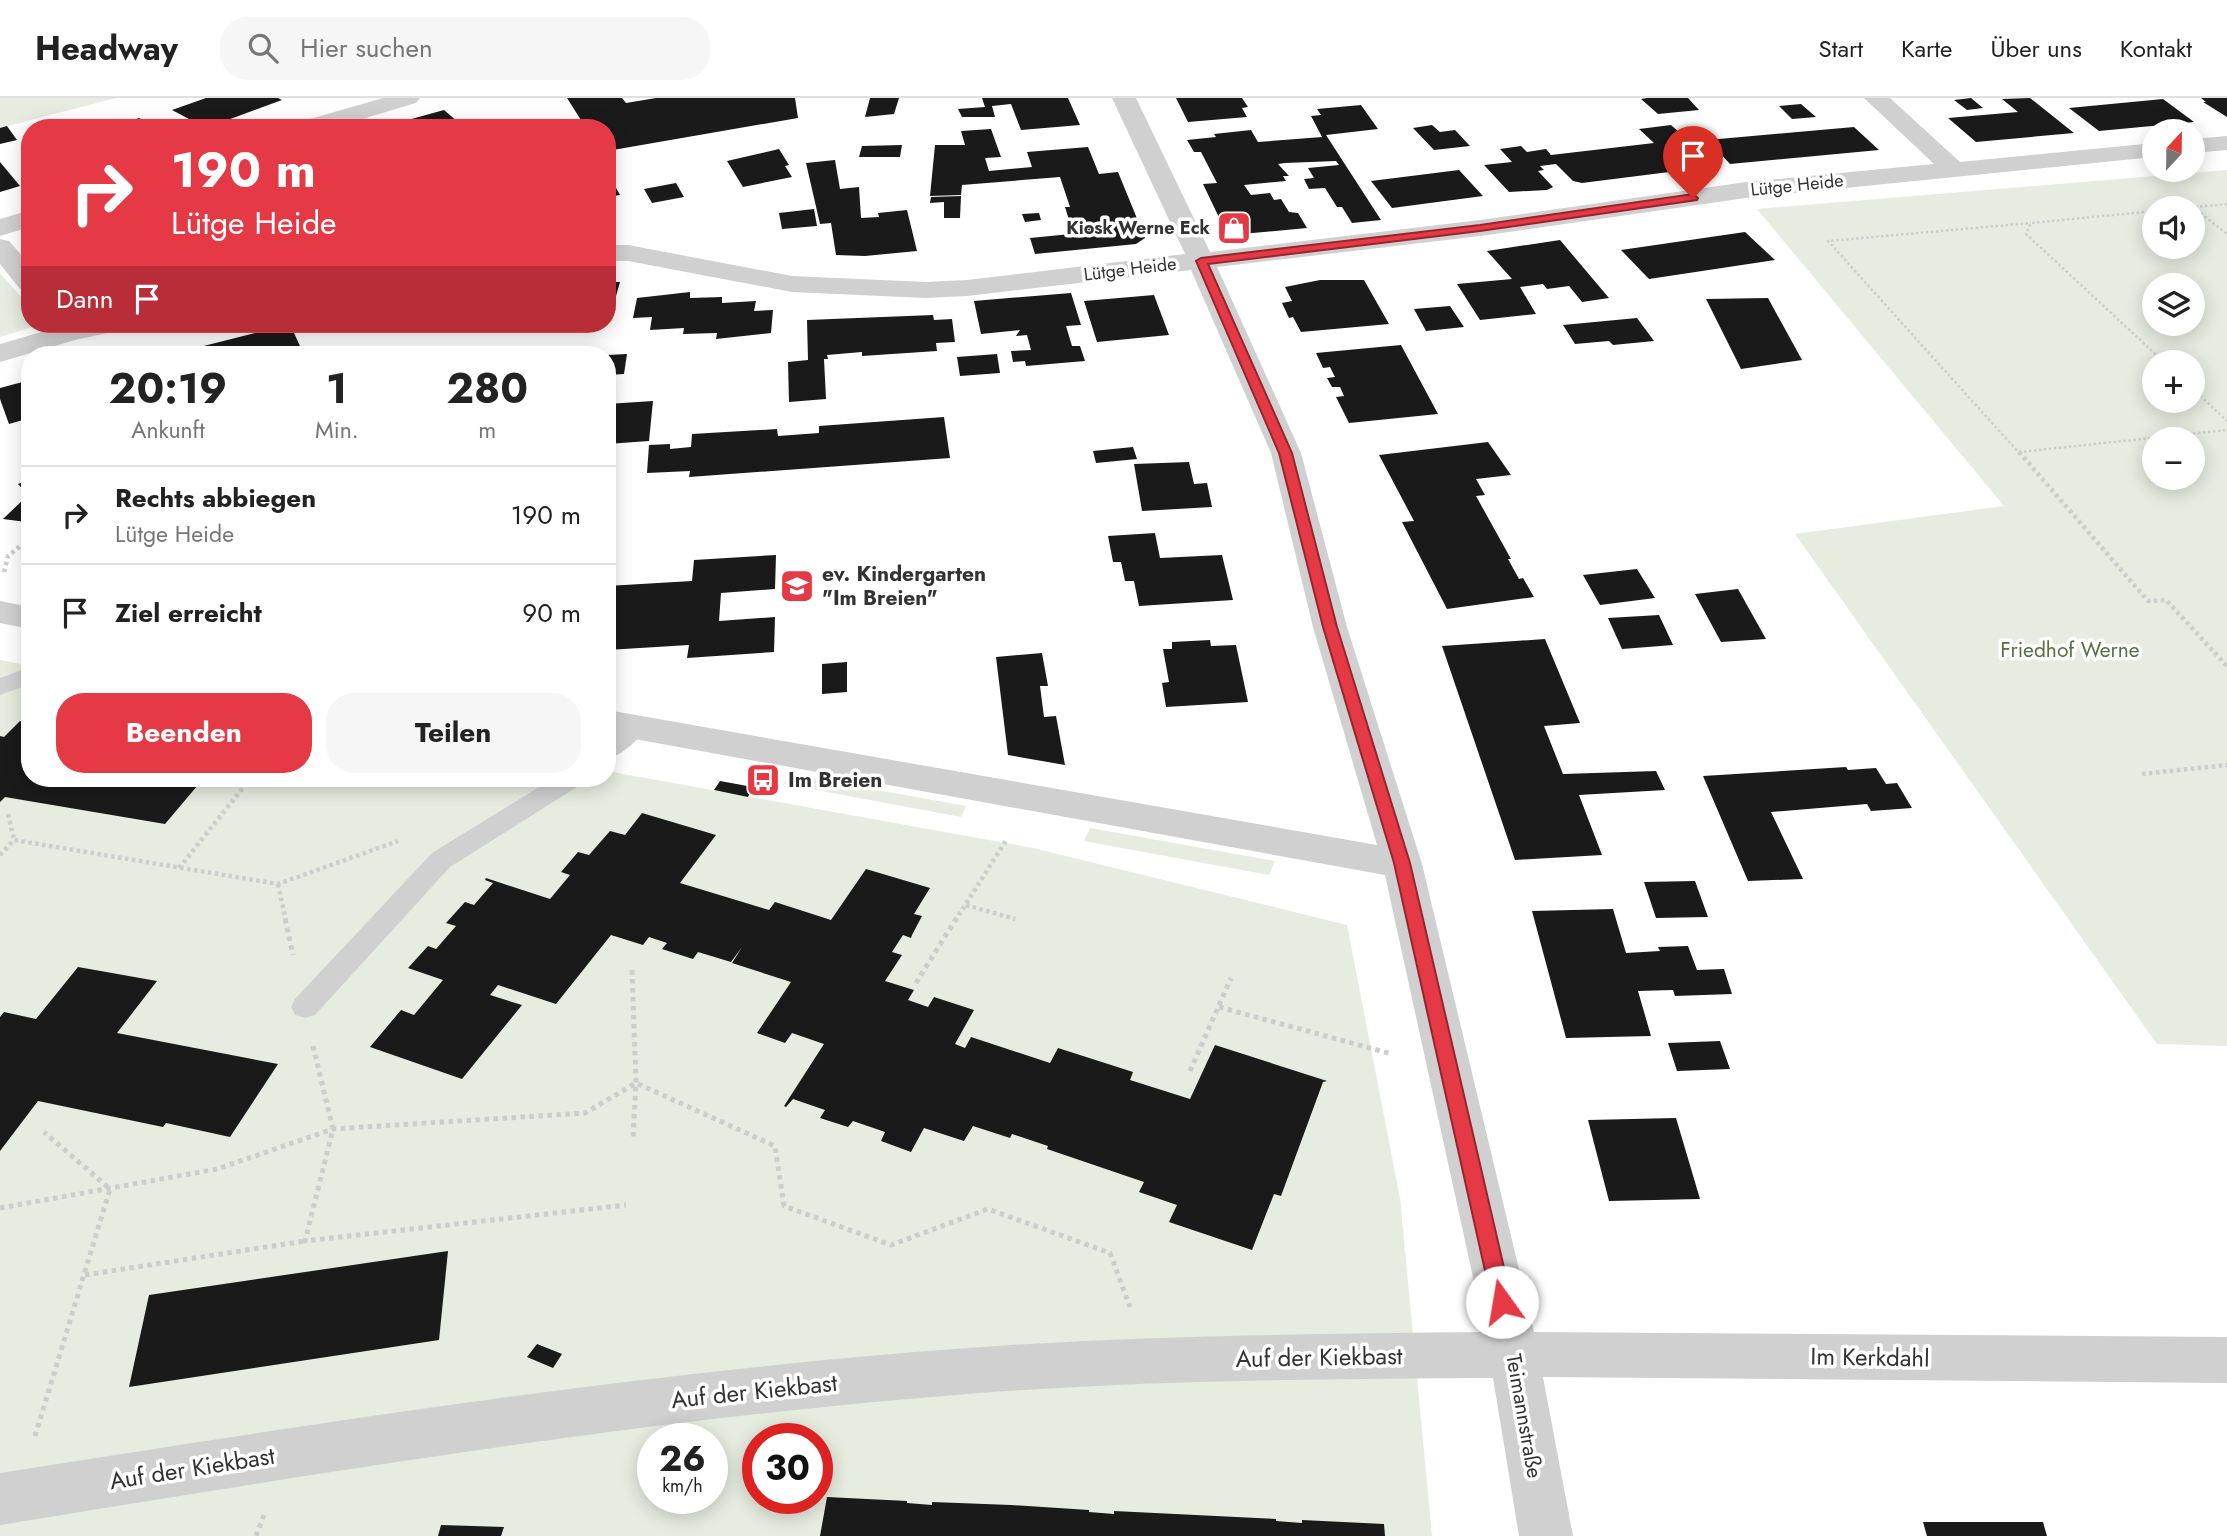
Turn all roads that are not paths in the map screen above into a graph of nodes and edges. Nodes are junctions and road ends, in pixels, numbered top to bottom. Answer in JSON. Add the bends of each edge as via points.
{"nodes":[{"id":1,"x":408,"y":98,"type":"edge"},
{"id":2,"x":1125,"y":98,"type":"edge"},
{"id":3,"x":1876,"y":98,"type":"edge"},
{"id":4,"x":336,"y":119,"type":"edge"},
{"id":5,"x":2227,"y":143,"type":"edge"},
{"id":6,"x":2205,"y":145,"type":"edge"},
{"id":7,"x":2142,"y":151,"type":"edge"},
{"id":8,"x":1954,"y":169,"type":"junction"},
{"id":9,"x":21,"y":221,"type":"edge"},
{"id":10,"x":0,"y":228,"type":"edge"},
{"id":11,"x":0,"y":247,"type":"edge"},
{"id":12,"x":616,"y":253,"type":"edge"},
{"id":13,"x":1201,"y":261,"type":"junction"},
{"id":14,"x":21,"y":272,"type":"edge"},
{"id":15,"x":54,"y":333,"type":"edge"},
{"id":16,"x":0,"y":353,"type":"edge"},
{"id":17,"x":0,"y":612,"type":"edge"},
{"id":18,"x":21,"y":616,"type":"edge"},
{"id":19,"x":21,"y":679,"type":"edge"},
{"id":20,"x":0,"y":687,"type":"edge"},
{"id":21,"x":616,"y":733,"type":"edge"},
{"id":22,"x":558,"y":787,"type":"edge"},
{"id":23,"x":1402,"y":863,"type":"junction"},
{"id":24,"x":305,"y":1007,"type":"dead end"},
{"id":25,"x":1514,"y":1353,"type":"junction"},
{"id":26,"x":2227,"y":1360,"type":"edge"},
{"id":27,"x":8,"y":1498,"type":"edge"},
{"id":28,"x":1546,"y":1536,"type":"edge"}],
"edges":[{"from":1,"to":4,"type":"street"},
{"from":2,"to":13,"type":"street","name":"Teimannstraße"},
{"from":3,"to":8,"type":"street"},
{"from":5,"to":6,"type":"street"},
{"from":7,"to":8,"type":"street","name":"Lütge Heide"},
{"from":8,"to":13,"type":"street","name":"Lütge Heide","via":[[1746,190]]},
{"from":9,"to":10,"type":"street"},
{"from":11,"to":14,"type":"street"},
{"from":12,"to":13,"type":"street","name":"Lütge Heide","via":[[792,284],[926,290]]},
{"from":13,"to":23,"type":"street","name":"Teimannstraße","via":[[1286,453],[1330,627]]},
{"from":15,"to":16,"type":"street"},
{"from":17,"to":18,"type":"street"},
{"from":19,"to":20,"type":"lane"},
{"from":21,"to":23,"type":"street"},
{"from":22,"to":24,"type":"lane","via":[[441,860]]},
{"from":23,"to":25,"type":"street","name":"Teimannstraße"},
{"from":25,"to":26,"type":"street","name":"Im Kerkdahl"},
{"from":25,"to":27,"type":"street","name":"Auf der Kiekbast","via":[[1150,1361],[728,1392],[288,1452]]},
{"from":25,"to":28,"type":"street","name":"Teimannstraße"}]}
